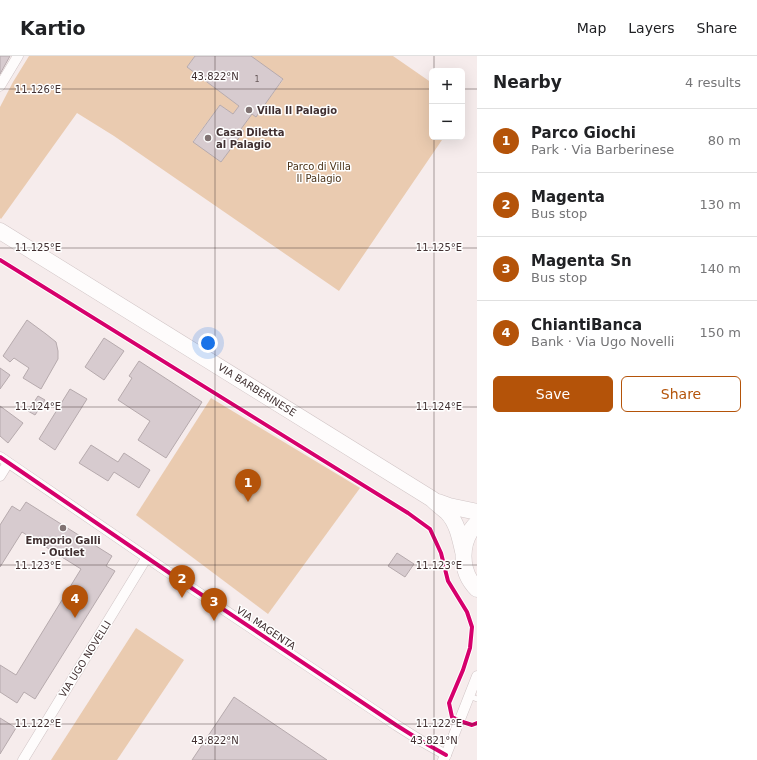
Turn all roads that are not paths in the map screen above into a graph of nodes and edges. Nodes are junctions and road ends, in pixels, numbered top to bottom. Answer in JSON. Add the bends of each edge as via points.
{"nodes":[{"id":1,"x":18,"y":56,"type":"edge"},
{"id":2,"x":0,"y":86,"type":"edge"},
{"id":3,"x":0,"y":231,"type":"edge"},
{"id":4,"x":4,"y":460,"type":"edge"},
{"id":5,"x":0,"y":476,"type":"edge"},
{"id":6,"x":432,"y":499,"type":"junction"},
{"id":7,"x":477,"y":512,"type":"edge"},
{"id":8,"x":477,"y":523,"type":"edge"},
{"id":9,"x":464,"y":551,"type":"junction"},
{"id":10,"x":147,"y":557,"type":"junction"},
{"id":11,"x":477,"y":589,"type":"edge"},
{"id":12,"x":477,"y":676,"type":"edge"},
{"id":13,"x":473,"y":697,"type":"edge"},
{"id":14,"x":445,"y":757,"type":"edge"},
{"id":15,"x":23,"y":760,"type":"edge"}],
"edges":[{"from":1,"to":2,"type":"street"},
{"from":3,"to":6,"type":"main road","name":"VIA BARBERINESE"},
{"from":4,"to":5,"type":"street"},
{"from":4,"to":10,"type":"street","name":"VIA MAGENTA"},
{"from":6,"to":7,"type":"main road","name":"VIA BARBERINESE","via":[[449,506]]},
{"from":6,"to":9,"type":"main road","name":"VIA BARBERINESE","via":[[448,513]]},
{"from":8,"to":9,"type":"main road","name":"VIA BARBERINESE","via":[[467,537]]},
{"from":9,"to":11,"type":"main road","name":"VIA BARBERINESE","via":[[463,559],[467,574]]},
{"from":10,"to":14,"type":"street","name":"VIA MAGENTA"},
{"from":10,"to":15,"type":"street","name":"VIA UGO NOVELLI"},
{"from":12,"to":13,"type":"street"},
{"from":13,"to":14,"type":"street"}]}
